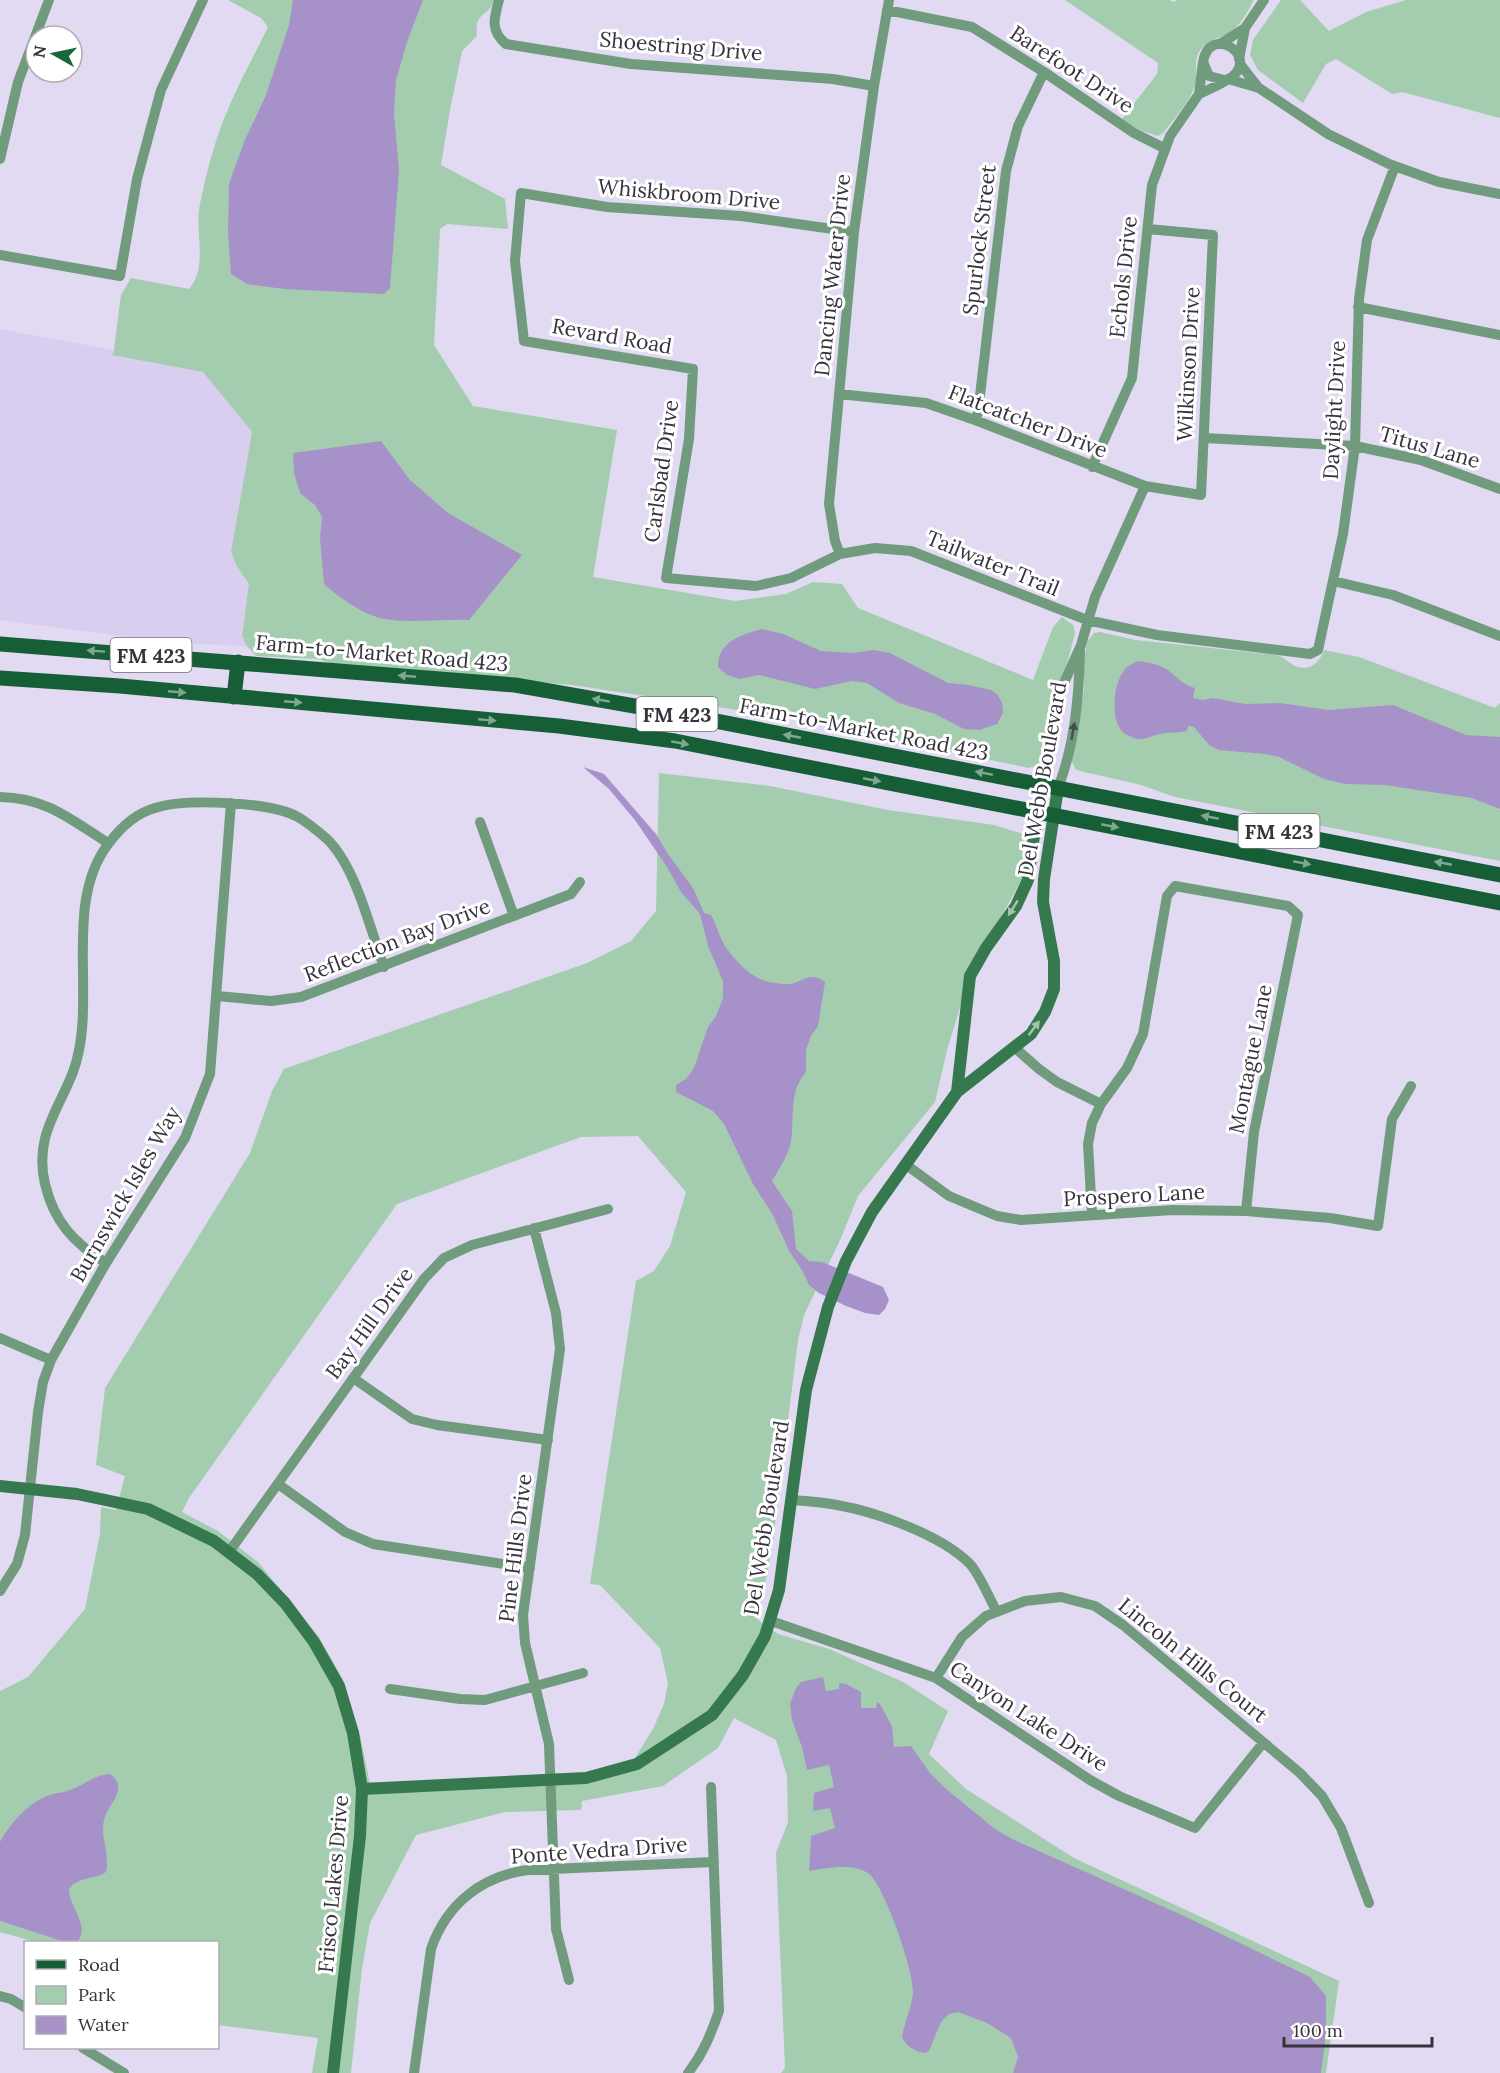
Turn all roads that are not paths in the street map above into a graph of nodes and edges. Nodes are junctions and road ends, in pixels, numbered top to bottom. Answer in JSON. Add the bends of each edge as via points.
{"nodes":[{"id":1,"x":50,"y":0,"type":"edge"},
{"id":2,"x":203,"y":0,"type":"edge"},
{"id":3,"x":499,"y":0,"type":"edge"},
{"id":4,"x":1264,"y":0,"type":"edge"},
{"id":5,"x":888,"y":5,"type":"edge"},
{"id":6,"x":1245,"y":28,"type":"junction"},
{"id":7,"x":1220,"y":44,"type":"junction"},
{"id":8,"x":1240,"y":61,"type":"junction"},
{"id":9,"x":1203,"y":62,"type":"junction"},
{"id":10,"x":1044,"y":72,"type":"junction"},
{"id":11,"x":1226,"y":80,"type":"junction"},
{"id":12,"x":874,"y":86,"type":"junction"},
{"id":13,"x":1259,"y":88,"type":"junction"},
{"id":14,"x":1199,"y":94,"type":"junction"},
{"id":15,"x":1164,"y":148,"type":"junction"},
{"id":16,"x":0,"y":159,"type":"edge"},
{"id":17,"x":1395,"y":166,"type":"junction"},
{"id":18,"x":1500,"y":194,"type":"edge"},
{"id":19,"x":1148,"y":229,"type":"junction"},
{"id":20,"x":854,"y":232,"type":"junction"},
{"id":21,"x":0,"y":255,"type":"edge"},
{"id":22,"x":1358,"y":307,"type":"junction"},
{"id":23,"x":1500,"y":335,"type":"edge"},
{"id":24,"x":524,"y":341,"type":"joint"},
{"id":25,"x":693,"y":369,"type":"joint"},
{"id":26,"x":839,"y":394,"type":"junction"},
{"id":27,"x":975,"y":420,"type":"junction"},
{"id":28,"x":1204,"y":438,"type":"junction"},
{"id":29,"x":1355,"y":446,"type":"junction"},
{"id":30,"x":1092,"y":467,"type":"junction"},
{"id":31,"x":1145,"y":486,"type":"junction"},
{"id":32,"x":1500,"y":489,"type":"edge"},
{"id":33,"x":1202,"y":495,"type":"joint"},
{"id":34,"x":840,"y":555,"type":"junction"},
{"id":35,"x":666,"y":578,"type":"joint"},
{"id":36,"x":1333,"y":581,"type":"junction"},
{"id":37,"x":1087,"y":620,"type":"junction"},
{"id":38,"x":1500,"y":636,"type":"edge"},
{"id":39,"x":0,"y":644,"type":"edge"},
{"id":40,"x":1081,"y":645,"type":"junction"},
{"id":41,"x":1310,"y":654,"type":"joint"},
{"id":42,"x":238,"y":662,"type":"junction"},
{"id":43,"x":0,"y":678,"type":"edge"},
{"id":44,"x":234,"y":697,"type":"junction"},
{"id":45,"x":1041,"y":784,"type":"junction"},
{"id":46,"x":1058,"y":788,"type":"junction"},
{"id":47,"x":0,"y":797,"type":"edge"},
{"id":48,"x":231,"y":803,"type":"junction"},
{"id":49,"x":1037,"y":811,"type":"junction"},
{"id":50,"x":1053,"y":814,"type":"junction"},
{"id":51,"x":480,"y":822,"type":"dead end"},
{"id":52,"x":108,"y":843,"type":"junction"},
{"id":53,"x":1500,"y":875,"type":"edge"},
{"id":54,"x":580,"y":882,"type":"dead end"},
{"id":55,"x":1500,"y":903,"type":"edge"},
{"id":56,"x":514,"y":916,"type":"junction"},
{"id":57,"x":384,"y":967,"type":"junction"},
{"id":58,"x":218,"y":996,"type":"junction"},
{"id":59,"x":1014,"y":1047,"type":"junction"},
{"id":60,"x":1411,"y":1086,"type":"dead end"},
{"id":61,"x":957,"y":1092,"type":"junction"},
{"id":62,"x":1101,"y":1104,"type":"junction"},
{"id":63,"x":905,"y":1164,"type":"junction"},
{"id":64,"x":608,"y":1209,"type":"dead end"},
{"id":65,"x":1246,"y":1211,"type":"junction"},
{"id":66,"x":1092,"y":1215,"type":"junction"},
{"id":67,"x":534,"y":1228,"type":"junction"},
{"id":68,"x":106,"y":1263,"type":"junction"},
{"id":69,"x":0,"y":1338,"type":"edge"},
{"id":70,"x":51,"y":1360,"type":"junction"},
{"id":71,"x":353,"y":1378,"type":"junction"},
{"id":72,"x":548,"y":1440,"type":"junction"},
{"id":73,"x":278,"y":1484,"type":"junction"},
{"id":74,"x":0,"y":1485,"type":"edge"},
{"id":75,"x":29,"y":1489,"type":"junction"},
{"id":76,"x":791,"y":1500,"type":"junction"},
{"id":77,"x":229,"y":1552,"type":"junction"},
{"id":78,"x":530,"y":1568,"type":"junction"},
{"id":79,"x":0,"y":1591,"type":"edge"},
{"id":80,"x":997,"y":1612,"type":"junction"},
{"id":81,"x":771,"y":1621,"type":"junction"},
{"id":82,"x":583,"y":1673,"type":"dead end"},
{"id":83,"x":936,"y":1678,"type":"junction"},
{"id":84,"x":537,"y":1686,"type":"junction"},
{"id":85,"x":390,"y":1689,"type":"dead end"},
{"id":86,"x":1263,"y":1743,"type":"junction"},
{"id":87,"x":551,"y":1780,"type":"junction"},
{"id":88,"x":711,"y":1788,"type":"dead end"},
{"id":89,"x":362,"y":1789,"type":"junction"},
{"id":90,"x":714,"y":1862,"type":"junction"},
{"id":91,"x":554,"y":1868,"type":"junction"},
{"id":92,"x":1369,"y":1903,"type":"dead end"},
{"id":93,"x":569,"y":1980,"type":"dead end"},
{"id":94,"x":0,"y":1996,"type":"edge"},
{"id":95,"x":24,"y":2007,"type":"edge"},
{"id":96,"x":85,"y":2049,"type":"edge"},
{"id":97,"x":124,"y":2073,"type":"edge"},
{"id":98,"x":333,"y":2073,"type":"edge"},
{"id":99,"x":414,"y":2073,"type":"edge"},
{"id":100,"x":688,"y":2073,"type":"edge"}],
"edges":[{"from":1,"to":16,"type":"street","via":[[18,82]]},
{"from":2,"to":21,"type":"street","via":[[161,90],[137,179],[120,276]]},
{"from":3,"to":12,"type":"street","name":"Shoestring Drive","via":[[495,27],[497,37],[506,44],[631,64],[832,79]]},
{"from":4,"to":6,"type":"street"},
{"from":5,"to":10,"type":"street","name":"Barefoot Drive","via":[[972,27]]},
{"from":5,"to":12,"type":"street","name":"Dancing Water Drive"},
{"from":6,"to":7,"type":"street"},
{"from":6,"to":8,"type":"street"},
{"from":7,"to":8,"type":"street","via":[[1235,49]]},
{"from":7,"to":9,"type":"street","via":[[1206,52]]},
{"from":8,"to":11,"type":"street","via":[[1236,73]]},
{"from":8,"to":13,"type":"street"},
{"from":9,"to":11,"type":"street","via":[[1209,76]]},
{"from":9,"to":14,"type":"street","name":"Echols Drive"},
{"from":10,"to":15,"type":"street","name":"Barefoot Drive","via":[[1134,133]]},
{"from":10,"to":27,"type":"street","name":"Spurlock Street","via":[[1018,126],[1006,171]]},
{"from":11,"to":13,"type":"street"},
{"from":11,"to":14,"type":"street","name":"Echols Drive"},
{"from":12,"to":20,"type":"street","name":"Dancing Water Drive"},
{"from":13,"to":17,"type":"street","via":[[1328,134]]},
{"from":14,"to":15,"type":"street","name":"Echols Drive"},
{"from":15,"to":19,"type":"street","name":"Echols Drive","via":[[1152,185]]},
{"from":17,"to":18,"type":"street","via":[[1439,182]]},
{"from":17,"to":22,"type":"street","name":"Daylight Drive","via":[[1367,240]]},
{"from":19,"to":28,"type":"street","name":"Wilkinson Drive","via":[[1213,235]]},
{"from":19,"to":30,"type":"street","name":"Echols Drive","via":[[1132,378]]},
{"from":20,"to":24,"type":"street","name":"Whiskbroom Drive","via":[[741,216],[607,207],[521,193],[514,261]]},
{"from":20,"to":26,"type":"street","name":"Dancing Water Drive"},
{"from":22,"to":23,"type":"street"},
{"from":22,"to":29,"type":"street","name":"Daylight Drive"},
{"from":24,"to":25,"type":"street","name":"Revard Road"},
{"from":25,"to":35,"type":"street","name":"Carlsbad Drive","via":[[689,439]]},
{"from":26,"to":27,"type":"street","name":"Flatcatcher Drive","via":[[926,403]]},
{"from":26,"to":34,"type":"street","name":"Dancing Water Drive","via":[[829,504]]},
{"from":27,"to":30,"type":"street","name":"Flatcatcher Drive"},
{"from":28,"to":29,"type":"street","name":"Titus Lane"},
{"from":28,"to":33,"type":"street","name":"Wilkinson Drive"},
{"from":29,"to":32,"type":"street","name":"Titus Lane","via":[[1421,460]]},
{"from":29,"to":36,"type":"street","name":"Daylight Drive"},
{"from":30,"to":31,"type":"street","name":"Flatcatcher Drive"},
{"from":31,"to":33,"type":"street","name":"Flatcatcher Drive"},
{"from":31,"to":37,"type":"street","name":"Del Webb Boulevard"},
{"from":34,"to":35,"type":"street","name":"Tailwater Trail","via":[[790,578],[756,586]]},
{"from":34,"to":37,"type":"street","name":"Tailwater Trail","via":[[874,548],[910,551]]},
{"from":36,"to":38,"type":"street","via":[[1393,595]]},
{"from":36,"to":41,"type":"street","name":"Daylight Drive","via":[[1318,650]]},
{"from":37,"to":40,"type":"street","name":"Del Webb Boulevard"},
{"from":37,"to":41,"type":"street","name":"Tailwater Trail","via":[[1157,634]]},
{"from":42,"to":39,"type":"main road","name":"Farm-to-Market Road 423","number":"FM 423","one_way":true},
{"from":40,"to":45,"type":"street","name":"Del Webb Boulevard","via":[[1060,692]]},
{"from":46,"to":40,"type":"street","name":"Del Webb Boulevard","one_way":true,"via":[[1080,694]]},
{"from":42,"to":44,"type":"main road"},
{"from":45,"to":42,"type":"main road","name":"Farm-to-Market Road 423","number":"FM 423","one_way":true,"via":[[515,685]]},
{"from":43,"to":44,"type":"main road","number":"FM 423","one_way":true},
{"from":44,"to":49,"type":"main road","number":"FM 423","one_way":true,"via":[[559,726],[675,741]]},
{"from":45,"to":46,"type":"main road","name":"Farm-to-Market Road 423","number":"FM 423"},
{"from":45,"to":49,"type":"street","name":"Del Webb Boulevard"},
{"from":46,"to":50,"type":"street","name":"Del Webb Boulevard"},
{"from":53,"to":46,"type":"main road","name":"Farm-to-Market Road 423","number":"FM 423","one_way":true},
{"from":47,"to":52,"type":"street","via":[[47,805]]},
{"from":48,"to":52,"type":"street","via":[[155,808],[130,820]]},
{"from":48,"to":57,"type":"street","via":[[298,817],[327,840],[342,857],[352,878]]},
{"from":48,"to":58,"type":"street","name":"Burnswick Isles Way"},
{"from":49,"to":50,"type":"main road","number":"FM 423"},
{"from":49,"to":61,"type":"street","name":"Del Webb Boulevard","one_way":true,"via":[[1028,880],[1016,906],[970,976]]},
{"from":50,"to":55,"type":"main road","number":"FM 423","one_way":true},
{"from":59,"to":50,"type":"street","name":"Del Webb Boulevard","one_way":true,"via":[[1031,1034],[1046,1012],[1054,989],[1054,961],[1043,902]]},
{"from":51,"to":56,"type":"street"},
{"from":52,"to":68,"type":"street","via":[[92,873],[85,905],[81,1034],[74,1071],[47,1128],[43,1155],[44,1182],[53,1211],[76,1242]]},
{"from":54,"to":56,"type":"street","name":"Reflection Bay Drive","via":[[571,894]]},
{"from":56,"to":57,"type":"street","name":"Reflection Bay Drive"},
{"from":57,"to":58,"type":"street","name":"Reflection Bay Drive","via":[[301,997],[271,1001]]},
{"from":58,"to":68,"type":"street","name":"Burnswick Isles Way","via":[[210,1074],[199,1106],[184,1138]]},
{"from":59,"to":61,"type":"street","name":"Del Webb Boulevard"},
{"from":59,"to":62,"type":"street","via":[[1057,1082]]},
{"from":60,"to":65,"type":"street","name":"Prospero Lane","via":[[1392,1119],[1378,1226]]},
{"from":61,"to":63,"type":"street","name":"Del Webb Boulevard"},
{"from":62,"to":65,"type":"street","name":"Montague Lane","via":[[1127,1068],[1143,1034],[1167,896],[1175,886],[1288,906],[1298,915],[1254,1132]]},
{"from":62,"to":66,"type":"street","via":[[1088,1144]]},
{"from":63,"to":66,"type":"street","name":"Prospero Lane","via":[[949,1196],[997,1215],[1021,1220]]},
{"from":63,"to":76,"type":"street","name":"Del Webb Boulevard","via":[[872,1212],[828,1307],[806,1390]]},
{"from":64,"to":67,"type":"street","name":"Bay Hill Drive"},
{"from":65,"to":66,"type":"street","name":"Prospero Lane"},
{"from":67,"to":71,"type":"street","name":"Bay Hill Drive","via":[[472,1245],[444,1258],[424,1279]]},
{"from":67,"to":72,"type":"street","name":"Pine Hills Drive","via":[[556,1312],[560,1349]]},
{"from":68,"to":70,"type":"street","name":"Burnswick Isles Way"},
{"from":69,"to":70,"type":"street"},
{"from":70,"to":75,"type":"street","name":"Burnswick Isles Way","via":[[43,1382]]},
{"from":71,"to":72,"type":"street","via":[[412,1419]]},
{"from":71,"to":73,"type":"street","name":"Bay Hill Drive"},
{"from":72,"to":78,"type":"street","name":"Pine Hills Drive"},
{"from":73,"to":77,"type":"street","name":"Bay Hill Drive"},
{"from":73,"to":78,"type":"street","via":[[345,1532],[373,1544]]},
{"from":74,"to":75,"type":"street","name":"Frisco Lakes Drive"},
{"from":75,"to":77,"type":"street","name":"Frisco Lakes Drive","via":[[77,1494],[148,1509]]},
{"from":75,"to":79,"type":"street","name":"Burnswick Isles Way","via":[[25,1535],[17,1564]]},
{"from":76,"to":80,"type":"street","via":[[861,1510],[948,1545],[971,1566]]},
{"from":76,"to":81,"type":"street","name":"Del Webb Boulevard"},
{"from":77,"to":89,"type":"street","name":"Frisco Lakes Drive","via":[[257,1574],[297,1617],[339,1686],[353,1733]]},
{"from":78,"to":84,"type":"street","name":"Pine Hills Drive","via":[[523,1615],[525,1643]]},
{"from":80,"to":83,"type":"street","name":"Lincoln Hills Court","via":[[986,1616],[962,1637]]},
{"from":80,"to":86,"type":"street","name":"Lincoln Hills Court","via":[[1025,1601],[1061,1597],[1095,1606]]},
{"from":81,"to":83,"type":"street","name":"Canyon Lake Drive"},
{"from":81,"to":87,"type":"street","name":"Del Webb Boulevard","via":[[743,1675],[711,1715],[637,1764],[586,1778]]},
{"from":82,"to":84,"type":"street"},
{"from":83,"to":86,"type":"street","name":"Canyon Lake Drive","via":[[1090,1780],[1195,1828]]},
{"from":84,"to":85,"type":"street","via":[[484,1700]]},
{"from":84,"to":87,"type":"street","name":"Pine Hills Drive","via":[[549,1744]]},
{"from":86,"to":92,"type":"street","name":"Lincoln Hills Court","via":[[1322,1796],[1341,1828]]},
{"from":87,"to":89,"type":"street","name":"Del Webb Boulevard"},
{"from":87,"to":91,"type":"street","name":"Pine Hills Drive"},
{"from":88,"to":90,"type":"street"},
{"from":89,"to":98,"type":"street","name":"Frisco Lakes Drive"},
{"from":90,"to":91,"type":"street","name":"Ponte Vedra Drive"},
{"from":90,"to":100,"type":"street","via":[[718,2011],[711,2035]]},
{"from":91,"to":93,"type":"street","name":"Pine Hills Drive","via":[[556,1929]]},
{"from":91,"to":99,"type":"street","name":"Ponte Vedra Drive","via":[[515,1872],[490,1880],[467,1895],[445,1919],[427,1962]]},
{"from":94,"to":95,"type":"street"},
{"from":96,"to":97,"type":"street"}]}
